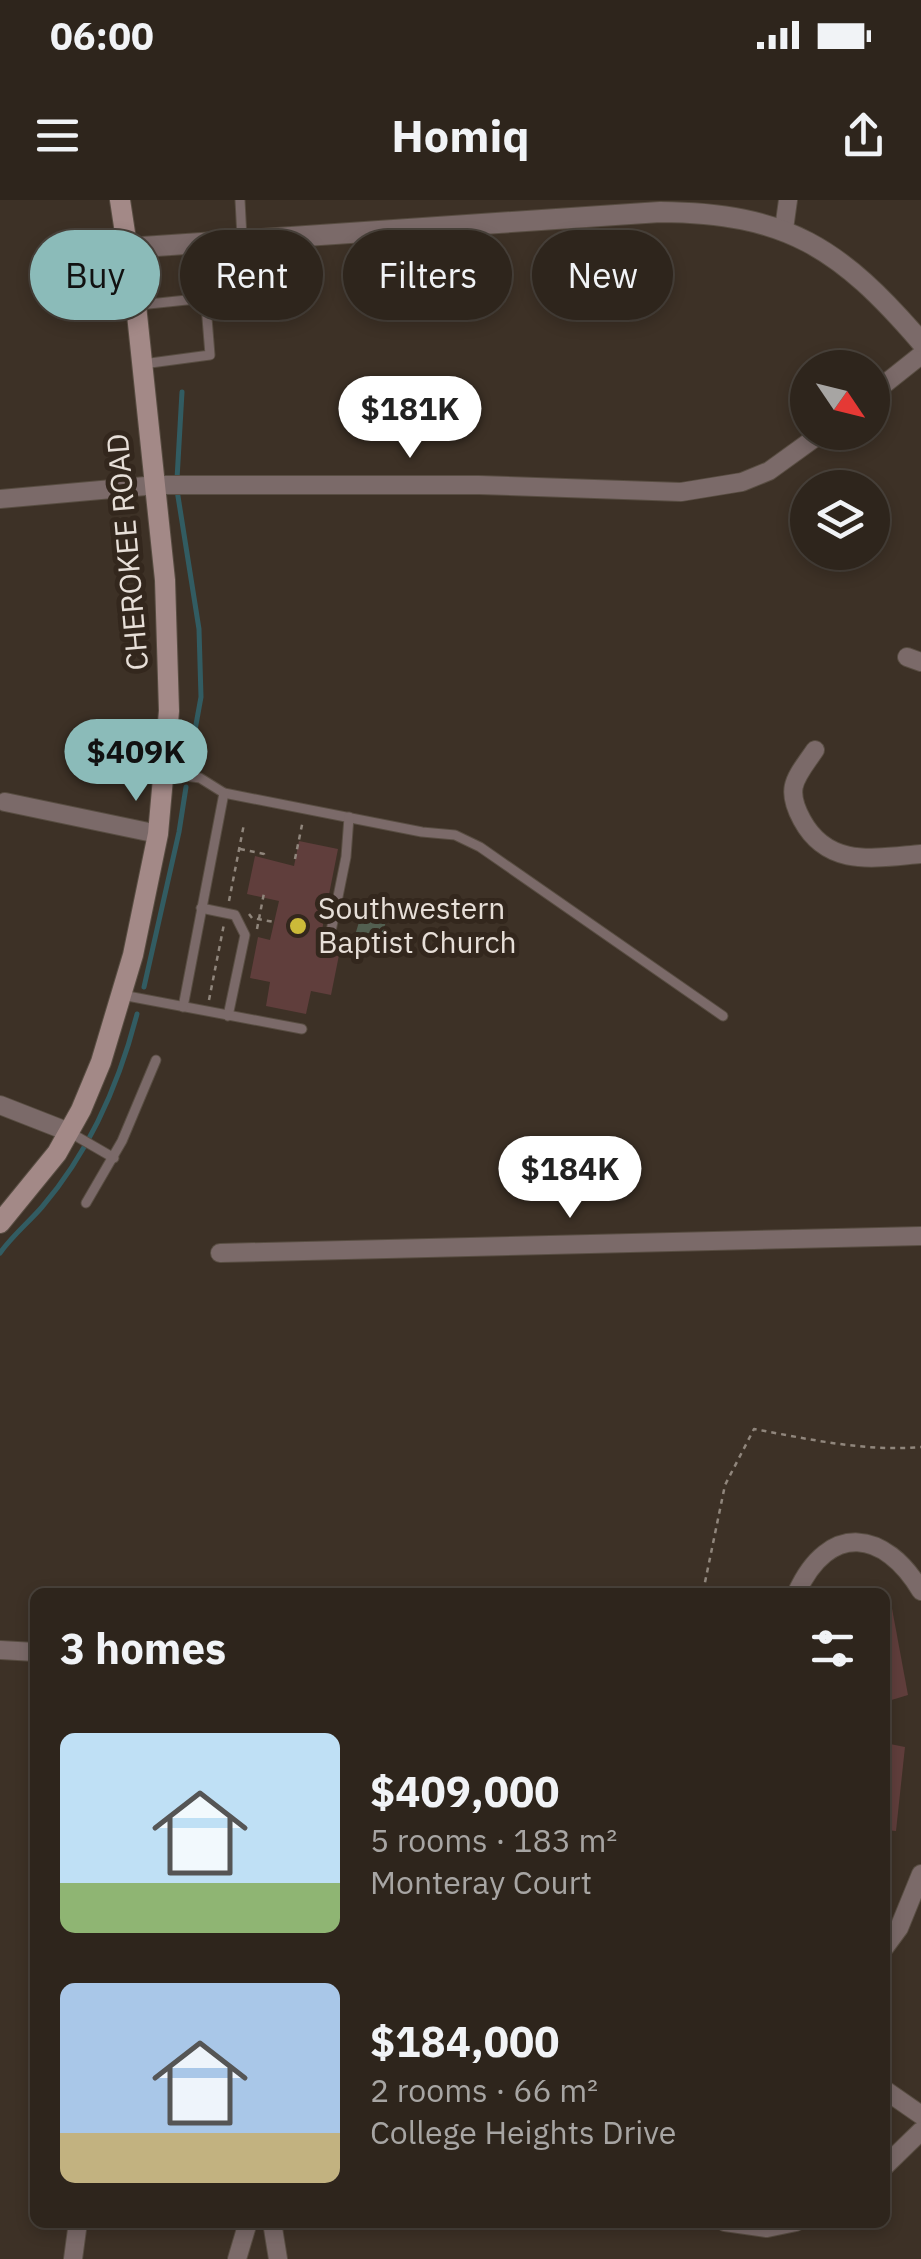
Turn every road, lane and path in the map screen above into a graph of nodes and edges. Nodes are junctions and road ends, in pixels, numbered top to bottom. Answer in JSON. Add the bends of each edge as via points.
{"nodes":[{"id":1,"x":120,"y":200,"type":"edge"},
{"id":2,"x":240,"y":200,"type":"edge"},
{"id":3,"x":788,"y":200,"type":"edge"},
{"id":4,"x":660,"y":206,"type":"edge"},
{"id":5,"x":784,"y":229,"type":"junction"},
{"id":6,"x":125,"y":230,"type":"edge"},
{"id":7,"x":242,"y":230,"type":"edge"},
{"id":8,"x":323,"y":232,"type":"edge"},
{"id":9,"x":137,"y":320,"type":"edge"},
{"id":10,"x":208,"y":320,"type":"edge"},
{"id":11,"x":921,"y":342,"type":"edge"},
{"id":12,"x":921,"y":355,"type":"edge"},
{"id":13,"x":140,"y":364,"type":"junction"},
{"id":14,"x":890,"y":380,"type":"edge"},
{"id":15,"x":799,"y":450,"type":"edge"},
{"id":16,"x":157,"y":485,"type":"junction"},
{"id":17,"x":0,"y":499,"type":"edge"},
{"id":18,"x":815,"y":750,"type":"dead end"},
{"id":19,"x":164,"y":773,"type":"junction"},
{"id":20,"x":224,"y":793,"type":"junction"},
{"id":21,"x":5,"y":802,"type":"dead end"},
{"id":22,"x":306,"y":809,"type":"junction"},
{"id":23,"x":349,"y":818,"type":"junction"},
{"id":24,"x":244,"y":824,"type":"dead end"},
{"id":25,"x":158,"y":834,"type":"junction"},
{"id":26,"x":239,"y":849,"type":"junction"},
{"id":27,"x":921,"y":854,"type":"edge"},
{"id":28,"x":263,"y":857,"type":"dead end"},
{"id":29,"x":295,"y":860,"type":"dead end"},
{"id":30,"x":264,"y":893,"type":"dead end"},
{"id":31,"x":202,"y":908,"type":"junction"},
{"id":32,"x":227,"y":908,"type":"junction"},
{"id":33,"x":259,"y":919,"type":"junction"},
{"id":34,"x":274,"y":922,"type":"dead end"},
{"id":35,"x":255,"y":938,"type":"dead end"},
{"id":36,"x":328,"y":946,"type":"dead end"},
{"id":37,"x":122,"y":995,"type":"junction"},
{"id":38,"x":183,"y":1007,"type":"junction"},
{"id":39,"x":206,"y":1012,"type":"junction"},
{"id":40,"x":228,"y":1016,"type":"junction"},
{"id":41,"x":723,"y":1016,"type":"dead end"},
{"id":42,"x":302,"y":1029,"type":"dead end"},
{"id":43,"x":156,"y":1060,"type":"dead end"},
{"id":44,"x":0,"y":1105,"type":"edge"},
{"id":45,"x":69,"y":1132,"type":"junction"},
{"id":46,"x":114,"y":1158,"type":"junction"},
{"id":47,"x":86,"y":1203,"type":"dead end"},
{"id":48,"x":0,"y":1223,"type":"edge"},
{"id":49,"x":921,"y":1236,"type":"edge"},
{"id":50,"x":220,"y":1254,"type":"dead end"},
{"id":51,"x":921,"y":1447,"type":"edge"},
{"id":52,"x":704,"y":1588,"type":"edge"},
{"id":53,"x":800,"y":1588,"type":"edge"},
{"id":54,"x":921,"y":1590,"type":"edge"},
{"id":55,"x":0,"y":1650,"type":"edge"},
{"id":56,"x":30,"y":1652,"type":"edge"},
{"id":57,"x":921,"y":1874,"type":"edge"},
{"id":58,"x":890,"y":1940,"type":"edge"},
{"id":59,"x":890,"y":2093,"type":"edge"},
{"id":60,"x":921,"y":2115,"type":"edge"},
{"id":61,"x":921,"y":2131,"type":"edge"},
{"id":62,"x":890,"y":2161,"type":"edge"},
{"id":63,"x":77,"y":2228,"type":"edge"},
{"id":64,"x":246,"y":2228,"type":"edge"},
{"id":65,"x":273,"y":2228,"type":"edge"},
{"id":66,"x":73,"y":2259,"type":"edge"},
{"id":67,"x":236,"y":2259,"type":"edge"},
{"id":68,"x":278,"y":2259,"type":"edge"}],
"edges":[{"from":1,"to":6,"type":"main road","name":"CHEROKEE ROAD"},
{"from":2,"to":7,"type":"lane"},
{"from":3,"to":5,"type":"street"},
{"from":4,"to":5,"type":"street"},
{"from":4,"to":8,"type":"street"},
{"from":5,"to":11,"type":"street","via":[[850,268]]},
{"from":9,"to":13,"type":"main road","name":"CHEROKEE ROAD"},
{"from":10,"to":13,"type":"lane","via":[[210,355]]},
{"from":12,"to":14,"type":"street"},
{"from":13,"to":16,"type":"main road","name":"CHEROKEE ROAD"},
{"from":15,"to":16,"type":"street","via":[[769,471],[681,492]]},
{"from":16,"to":17,"type":"street"},
{"from":16,"to":19,"type":"main road","name":"CHEROKEE ROAD","via":[[170,712]]},
{"from":18,"to":27,"type":"street","via":[[792,783],[792,800],[815,841],[868,858]]},
{"from":19,"to":20,"type":"lane","via":[[200,778]]},
{"from":19,"to":25,"type":"main road","name":"CHEROKEE ROAD"},
{"from":20,"to":22,"type":"lane"},
{"from":20,"to":31,"type":"lane"},
{"from":21,"to":25,"type":"street"},
{"from":22,"to":23,"type":"lane"},
{"from":22,"to":29,"type":"path"},
{"from":23,"to":36,"type":"lane"},
{"from":23,"to":41,"type":"lane","via":[[455,835],[480,847]]},
{"from":24,"to":26,"type":"path"},
{"from":25,"to":37,"type":"main road","name":"CHEROKEE ROAD"},
{"from":26,"to":28,"type":"path"},
{"from":26,"to":32,"type":"path"},
{"from":30,"to":33,"type":"path"},
{"from":31,"to":32,"type":"lane"},
{"from":31,"to":38,"type":"lane"},
{"from":32,"to":33,"type":"path","via":[[244,906]]},
{"from":32,"to":39,"type":"path"},
{"from":32,"to":40,"type":"lane","via":[[245,935]]},
{"from":33,"to":34,"type":"path"},
{"from":33,"to":35,"type":"path"},
{"from":37,"to":38,"type":"lane"},
{"from":37,"to":45,"type":"main road","name":"CHEROKEE ROAD"},
{"from":38,"to":39,"type":"lane"},
{"from":39,"to":40,"type":"lane"},
{"from":40,"to":42,"type":"lane"},
{"from":43,"to":46,"type":"lane"},
{"from":44,"to":45,"type":"street"},
{"from":45,"to":46,"type":"lane"},
{"from":45,"to":48,"type":"main road","name":"CHEROKEE ROAD"},
{"from":46,"to":47,"type":"lane"},
{"from":49,"to":50,"type":"street"},
{"from":51,"to":52,"type":"path","via":[[896,1450],[754,1429],[726,1485]]},
{"from":53,"to":54,"type":"street","via":[[826,1551],[854,1542],[906,1565]]},
{"from":55,"to":56,"type":"street"},
{"from":57,"to":58,"type":"street"},
{"from":59,"to":60,"type":"street"},
{"from":61,"to":62,"type":"street"},
{"from":63,"to":66,"type":"street"},
{"from":64,"to":67,"type":"street"},
{"from":65,"to":68,"type":"street"}]}
